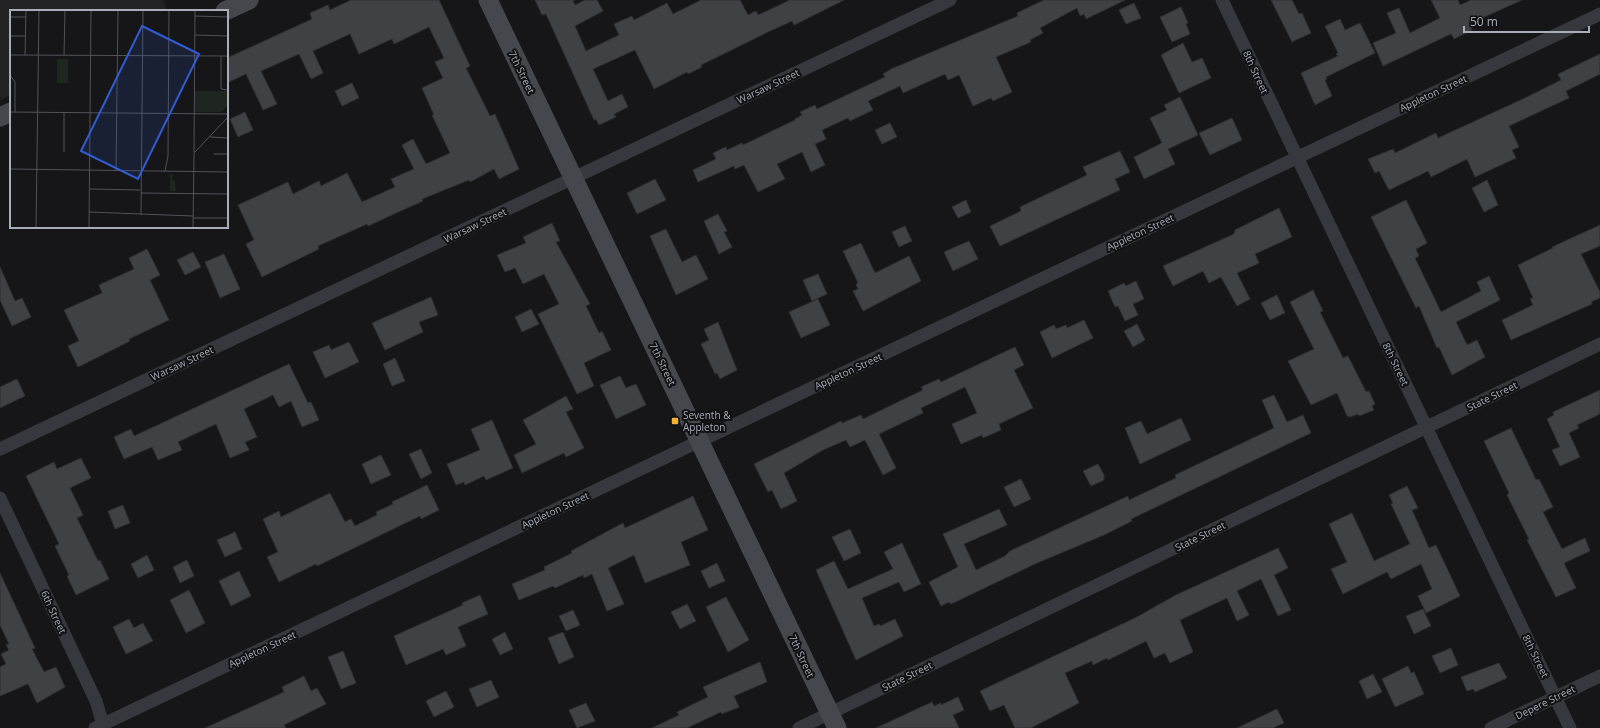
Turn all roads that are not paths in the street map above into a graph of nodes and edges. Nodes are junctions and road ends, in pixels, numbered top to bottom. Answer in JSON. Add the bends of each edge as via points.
{"nodes":[{"id":1,"x":249,"y":0,"type":"edge"},
{"id":2,"x":488,"y":0,"type":"edge"},
{"id":3,"x":950,"y":0,"type":"edge"},
{"id":4,"x":1222,"y":0,"type":"edge"},
{"id":5,"x":227,"y":10,"type":"edge"},
{"id":6,"x":1600,"y":14,"type":"edge"},
{"id":7,"x":10,"y":112,"type":"edge"},
{"id":8,"x":0,"y":117,"type":"edge"},
{"id":9,"x":1297,"y":158,"type":"junction"},
{"id":10,"x":574,"y":178,"type":"junction"},
{"id":11,"x":1600,"y":344,"type":"edge"},
{"id":12,"x":1426,"y":427,"type":"junction"},
{"id":13,"x":700,"y":441,"type":"junction"},
{"id":14,"x":0,"y":449,"type":"edge"},
{"id":15,"x":0,"y":498,"type":"edge"},
{"id":16,"x":1600,"y":676,"type":"edge"},
{"id":17,"x":1556,"y":697,"type":"junction"},
{"id":18,"x":833,"y":721,"type":"edge"},
{"id":19,"x":100,"y":727,"type":"edge"},
{"id":20,"x":799,"y":728,"type":"edge"},
{"id":21,"x":1491,"y":728,"type":"edge"},
{"id":22,"x":1570,"y":728,"type":"edge"}],
"edges":[{"from":1,"to":5,"type":"street"},
{"from":2,"to":10,"type":"street","name":"7th Street"},
{"from":3,"to":10,"type":"street","name":"Warsaw Street"},
{"from":4,"to":9,"type":"street","name":"8th Street"},
{"from":6,"to":9,"type":"street","name":"Appleton Street"},
{"from":7,"to":8,"type":"street"},
{"from":9,"to":12,"type":"street","name":"8th Street"},
{"from":9,"to":13,"type":"street","name":"Appleton Street"},
{"from":10,"to":13,"type":"street","name":"7th Street"},
{"from":10,"to":14,"type":"street","name":"Warsaw Street"},
{"from":11,"to":12,"type":"street","name":"State Street"},
{"from":12,"to":17,"type":"street","name":"8th Street"},
{"from":12,"to":18,"type":"street","name":"State Street"},
{"from":13,"to":18,"type":"street","name":"7th Street"},
{"from":13,"to":19,"type":"street","name":"Appleton Street"},
{"from":15,"to":19,"type":"street","name":"6th Street","via":[[96,700]]},
{"from":16,"to":17,"type":"street","name":"Depere Street"},
{"from":17,"to":21,"type":"street","name":"Depere Street"},
{"from":17,"to":22,"type":"street","name":"8th Street"},
{"from":18,"to":20,"type":"street","name":"State Street"}]}
